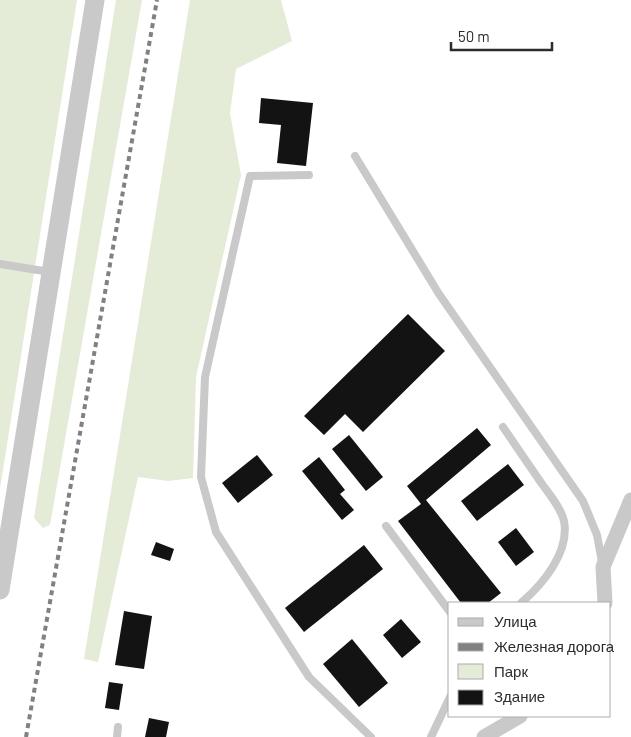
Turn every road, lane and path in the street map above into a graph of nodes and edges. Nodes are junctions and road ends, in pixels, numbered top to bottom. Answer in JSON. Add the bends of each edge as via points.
{"nodes":[{"id":1,"x":95,"y":0,"type":"edge"},
{"id":2,"x":355,"y":156,"type":"dead end"},
{"id":3,"x":309,"y":175,"type":"dead end"},
{"id":4,"x":0,"y":264,"type":"edge"},
{"id":5,"x":50,"y":272,"type":"junction"},
{"id":6,"x":503,"y":427,"type":"dead end"},
{"id":7,"x":631,"y":500,"type":"edge"},
{"id":8,"x":386,"y":526,"type":"dead end"},
{"id":9,"x":603,"y":567,"type":"junction"},
{"id":10,"x":0,"y":590,"type":"edge"},
{"id":11,"x":522,"y":602,"type":"edge"},
{"id":12,"x":605,"y":602,"type":"edge"},
{"id":13,"x":448,"y":609,"type":"edge"},
{"id":14,"x":448,"y":701,"type":"edge"},
{"id":15,"x":518,"y":717,"type":"edge"},
{"id":16,"x":118,"y":727,"type":"dead end"},
{"id":17,"x":117,"y":737,"type":"edge"},
{"id":18,"x":371,"y":737,"type":"edge"},
{"id":19,"x":431,"y":737,"type":"edge"},
{"id":20,"x":484,"y":737,"type":"edge"}],
"edges":[{"from":1,"to":5,"type":"street"},
{"from":2,"to":9,"type":"lane","via":[[439,294],[583,501],[597,535]]},
{"from":3,"to":18,"type":"lane","via":[[250,176],[205,376],[201,477],[216,532],[309,676]]},
{"from":4,"to":5,"type":"lane"},
{"from":5,"to":10,"type":"street"},
{"from":6,"to":11,"type":"lane","via":[[564,520],[564,538],[559,554],[550,570]]},
{"from":7,"to":9,"type":"street"},
{"from":8,"to":13,"type":"lane"},
{"from":9,"to":12,"type":"street"},
{"from":14,"to":19,"type":"lane"},
{"from":15,"to":20,"type":"street"},
{"from":16,"to":17,"type":"lane"}]}
